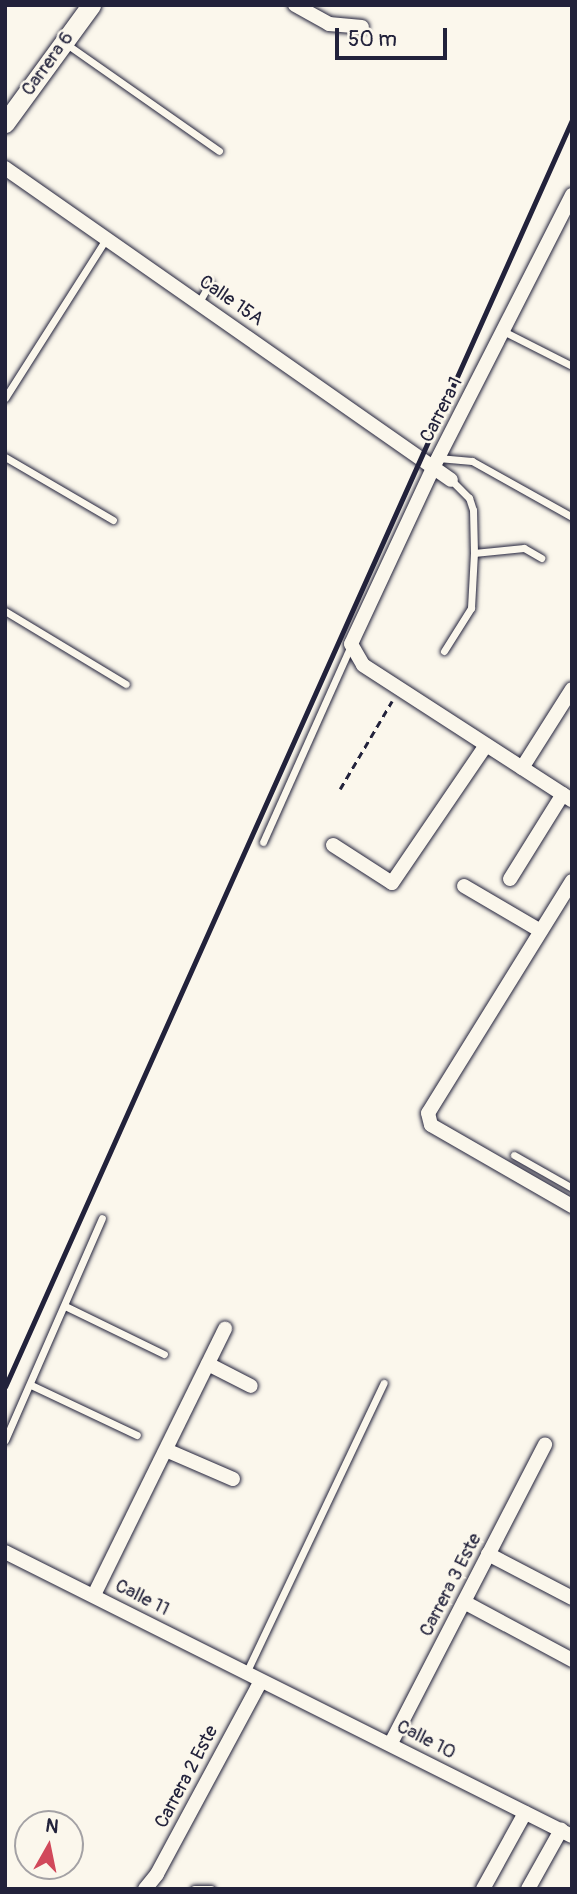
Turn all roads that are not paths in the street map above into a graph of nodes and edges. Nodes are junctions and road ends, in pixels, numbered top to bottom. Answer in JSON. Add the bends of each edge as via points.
{"nodes":[{"id":1,"x":91,"y":5,"type":"edge"},
{"id":2,"x":295,"y":5,"type":"edge"},
{"id":3,"x":362,"y":27,"type":"dead end"},
{"id":4,"x":64,"y":43,"type":"junction"},
{"id":5,"x":5,"y":123,"type":"edge"},
{"id":6,"x":219,"y":151,"type":"dead end"},
{"id":7,"x":5,"y":168,"type":"edge"},
{"id":8,"x":572,"y":195,"type":"edge"},
{"id":9,"x":106,"y":238,"type":"junction"},
{"id":10,"x":210,"y":283,"type":"dead end"},
{"id":11,"x":199,"y":302,"type":"junction"},
{"id":12,"x":503,"y":331,"type":"junction"},
{"id":13,"x":572,"y":366,"type":"edge"},
{"id":14,"x":5,"y":398,"type":"edge"},
{"id":15,"x":5,"y":457,"type":"edge"},
{"id":16,"x":436,"y":462,"type":"junction"},
{"id":17,"x":451,"y":480,"type":"joint"},
{"id":18,"x":572,"y":517,"type":"edge"},
{"id":19,"x":113,"y":520,"type":"dead end"},
{"id":20,"x":474,"y":553,"type":"junction"},
{"id":21,"x":541,"y":558,"type":"dead end"},
{"id":22,"x":7,"y":615,"type":"edge"},
{"id":23,"x":351,"y":644,"type":"junction"},
{"id":24,"x":444,"y":651,"type":"dead end"},
{"id":25,"x":126,"y":684,"type":"dead end"},
{"id":26,"x":572,"y":690,"type":"edge"},
{"id":27,"x":486,"y":745,"type":"junction"},
{"id":28,"x":522,"y":768,"type":"junction"},
{"id":29,"x":567,"y":797,"type":"edge"},
{"id":30,"x":263,"y":842,"type":"dead end"},
{"id":31,"x":333,"y":845,"type":"dead end"},
{"id":32,"x":510,"y":879,"type":"dead end"},
{"id":33,"x":572,"y":881,"type":"edge"},
{"id":34,"x":464,"y":886,"type":"dead end"},
{"id":35,"x":539,"y":930,"type":"junction"},
{"id":36,"x":514,"y":1155,"type":"dead end"},
{"id":37,"x":572,"y":1188,"type":"edge"},
{"id":38,"x":572,"y":1206,"type":"edge"},
{"id":39,"x":102,"y":1218,"type":"dead end"},
{"id":40,"x":65,"y":1306,"type":"junction"},
{"id":41,"x":225,"y":1329,"type":"dead end"},
{"id":42,"x":163,"y":1354,"type":"dead end"},
{"id":43,"x":208,"y":1364,"type":"junction"},
{"id":44,"x":384,"y":1383,"type":"dead end"},
{"id":45,"x":31,"y":1385,"type":"junction"},
{"id":46,"x":251,"y":1386,"type":"dead end"},
{"id":47,"x":137,"y":1435,"type":"dead end"},
{"id":48,"x":5,"y":1440,"type":"edge"},
{"id":49,"x":545,"y":1444,"type":"dead end"},
{"id":50,"x":166,"y":1450,"type":"junction"},
{"id":51,"x":233,"y":1479,"type":"dead end"},
{"id":52,"x":5,"y":1552,"type":"edge"},
{"id":53,"x":488,"y":1554,"type":"junction"},
{"id":54,"x":94,"y":1594,"type":"junction"},
{"id":55,"x":572,"y":1598,"type":"edge"},
{"id":56,"x":464,"y":1602,"type":"junction"},
{"id":57,"x":572,"y":1660,"type":"edge"},
{"id":58,"x":246,"y":1674,"type":"junction"},
{"id":59,"x":261,"y":1681,"type":"junction"},
{"id":60,"x":391,"y":1743,"type":"junction"},
{"id":61,"x":525,"y":1813,"type":"junction"},
{"id":62,"x":566,"y":1833,"type":"edge"},
{"id":63,"x":145,"y":1889,"type":"edge"},
{"id":64,"x":194,"y":1889,"type":"edge"},
{"id":65,"x":211,"y":1889,"type":"edge"},
{"id":66,"x":482,"y":1889,"type":"edge"},
{"id":67,"x":528,"y":1889,"type":"edge"}],
"edges":[{"from":1,"to":4,"type":"main road","name":"Carrera 6"},
{"from":2,"to":3,"type":"street","via":[[321,21]]},
{"from":4,"to":5,"type":"main road","name":"Carrera 6"},
{"from":4,"to":6,"type":"lane"},
{"from":7,"to":9,"type":"street","name":"Calle 15A"},
{"from":8,"to":12,"type":"street","name":"Carrera 1"},
{"from":9,"to":11,"type":"street","name":"Calle 15A"},
{"from":9,"to":14,"type":"lane"},
{"from":10,"to":11,"type":"lane"},
{"from":11,"to":16,"type":"street","name":"Calle 15A"},
{"from":12,"to":13,"type":"lane"},
{"from":12,"to":16,"type":"street","name":"Carrera 1"},
{"from":15,"to":19,"type":"lane"},
{"from":16,"to":17,"type":"street","name":"Calle 15A"},
{"from":16,"to":18,"type":"lane","via":[[472,461]]},
{"from":16,"to":23,"type":"street","name":"Carrera 1"},
{"from":17,"to":20,"type":"lane","via":[[469,498],[473,510]]},
{"from":20,"to":21,"type":"lane","via":[[524,548]]},
{"from":20,"to":24,"type":"lane","via":[[471,608]]},
{"from":22,"to":25,"type":"lane"},
{"from":23,"to":27,"type":"street","via":[[363,665]]},
{"from":23,"to":30,"type":"lane"},
{"from":26,"to":28,"type":"street"},
{"from":27,"to":28,"type":"street"},
{"from":27,"to":31,"type":"street","via":[[392,883]]},
{"from":28,"to":29,"type":"street"},
{"from":29,"to":32,"type":"street"},
{"from":33,"to":35,"type":"street"},
{"from":34,"to":35,"type":"street"},
{"from":35,"to":38,"type":"street","via":[[428,1120]]},
{"from":36,"to":37,"type":"lane"},
{"from":39,"to":40,"type":"lane"},
{"from":40,"to":42,"type":"lane"},
{"from":40,"to":45,"type":"lane"},
{"from":41,"to":43,"type":"street"},
{"from":43,"to":46,"type":"street"},
{"from":43,"to":50,"type":"street"},
{"from":44,"to":58,"type":"lane"},
{"from":45,"to":47,"type":"lane"},
{"from":45,"to":48,"type":"lane"},
{"from":49,"to":53,"type":"street","name":"Carrera 3 Este"},
{"from":50,"to":51,"type":"street"},
{"from":50,"to":54,"type":"street"},
{"from":52,"to":54,"type":"street","name":"Calle 11"},
{"from":53,"to":55,"type":"street"},
{"from":53,"to":56,"type":"street","name":"Carrera 3 Este"},
{"from":54,"to":58,"type":"street","name":"Calle 11"},
{"from":56,"to":57,"type":"street"},
{"from":56,"to":60,"type":"street","name":"Carrera 3 Este"},
{"from":58,"to":59,"type":"street","name":"Calle 11"},
{"from":59,"to":60,"type":"street","name":"Calle 10"},
{"from":59,"to":63,"type":"street","name":"Carrera 2 Este"},
{"from":60,"to":61,"type":"street","name":"Calle 10"},
{"from":61,"to":62,"type":"street","name":"Calle 10"},
{"from":61,"to":66,"type":"street"},
{"from":62,"to":67,"type":"street"},
{"from":64,"to":65,"type":"lane"}]}
